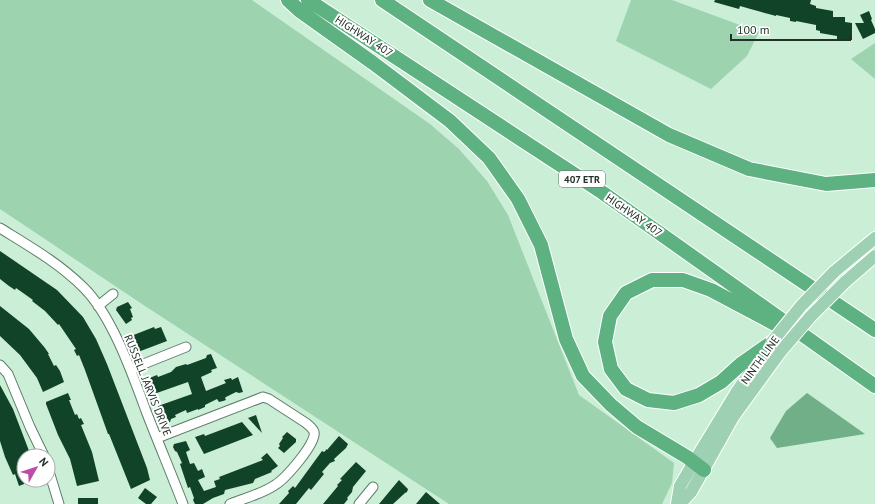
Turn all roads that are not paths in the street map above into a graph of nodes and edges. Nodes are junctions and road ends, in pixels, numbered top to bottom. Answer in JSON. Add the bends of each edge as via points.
{"nodes":[{"id":1,"x":288,"y":0,"type":"edge"},
{"id":2,"x":308,"y":0,"type":"edge"},
{"id":3,"x":382,"y":0,"type":"edge"},
{"id":4,"x":430,"y":0,"type":"edge"},
{"id":5,"x":875,"y":180,"type":"edge"},
{"id":6,"x":0,"y":228,"type":"edge"},
{"id":7,"x":875,"y":238,"type":"edge"},
{"id":8,"x":875,"y":256,"type":"edge"},
{"id":9,"x":803,"y":282,"type":"junction"},
{"id":10,"x":113,"y":294,"type":"dead end"},
{"id":11,"x":98,"y":306,"type":"junction"},
{"id":12,"x":875,"y":321,"type":"edge"},
{"id":13,"x":875,"y":330,"type":"edge"},
{"id":14,"x":776,"y":347,"type":"junction"},
{"id":15,"x":186,"y":348,"type":"dead end"},
{"id":16,"x":0,"y":365,"type":"edge"},
{"id":17,"x":849,"y":368,"type":"junction"},
{"id":18,"x":130,"y":369,"type":"junction"},
{"id":19,"x":875,"y":386,"type":"edge"},
{"id":20,"x":157,"y":438,"type":"junction"},
{"id":21,"x":40,"y":448,"type":"edge"},
{"id":22,"x":699,"y":466,"type":"junction"},
{"id":23,"x":373,"y":487,"type":"dead end"},
{"id":24,"x":54,"y":488,"type":"edge"},
{"id":25,"x":59,"y":504,"type":"edge"},
{"id":26,"x":183,"y":504,"type":"edge"},
{"id":27,"x":230,"y":504,"type":"edge"},
{"id":28,"x":359,"y":504,"type":"edge"},
{"id":29,"x":677,"y":504,"type":"edge"},
{"id":30,"x":680,"y":504,"type":"edge"}],
"edges":[{"from":1,"to":22,"type":"highway","via":[[450,120],[489,158],[518,199],[541,245],[566,339],[583,376],[637,427]]},
{"from":2,"to":17,"type":"highway","name":"HIGHWAY 407","number":"407 ETR","via":[[603,193]]},
{"from":3,"to":9,"type":"highway"},
{"from":4,"to":5,"type":"highway","via":[[669,135],[749,169],[826,184]]},
{"from":6,"to":11,"type":"street","name":"RUSSELL JARVIS DRIVE","via":[[50,259],[84,288]]},
{"from":7,"to":14,"type":"main road","name":"NINTH LINE","bridge":true,"via":[[834,272],[801,306]]},
{"from":8,"to":14,"type":"main road","name":"NINTH LINE","bridge":true},
{"from":9,"to":12,"type":"highway","via":[[859,310]]},
{"from":9,"to":13,"type":"highway"},
{"from":10,"to":11,"type":"street"},
{"from":11,"to":18,"type":"street","name":"RUSSELL JARVIS DRIVE"},
{"from":14,"to":17,"type":"highway","via":[[741,364],[721,382],[699,395],[674,403],[648,400],[626,389],[611,369],[605,342],[610,316],[626,293],[652,280],[683,280],[711,290],[818,348]]},
{"from":14,"to":22,"type":"main road","name":"NINTH LINE"},
{"from":15,"to":18,"type":"street"},
{"from":16,"to":21,"type":"street","via":[[8,374]]},
{"from":17,"to":19,"type":"highway","name":"HIGHWAY 407","number":"407 ETR"},
{"from":18,"to":20,"type":"street","name":"RUSSELL JARVIS DRIVE"},
{"from":20,"to":26,"type":"street","name":"RUSSELL JARVIS DRIVE"},
{"from":20,"to":27,"type":"street","via":[[263,397],[306,423],[314,431],[314,437],[305,453],[275,486]]},
{"from":22,"to":29,"type":"main road","name":"NINTH LINE","via":[[680,486]]},
{"from":22,"to":30,"type":"main road","name":"NINTH LINE","via":[[691,492]]},
{"from":23,"to":28,"type":"street"},
{"from":24,"to":25,"type":"street"}]}
